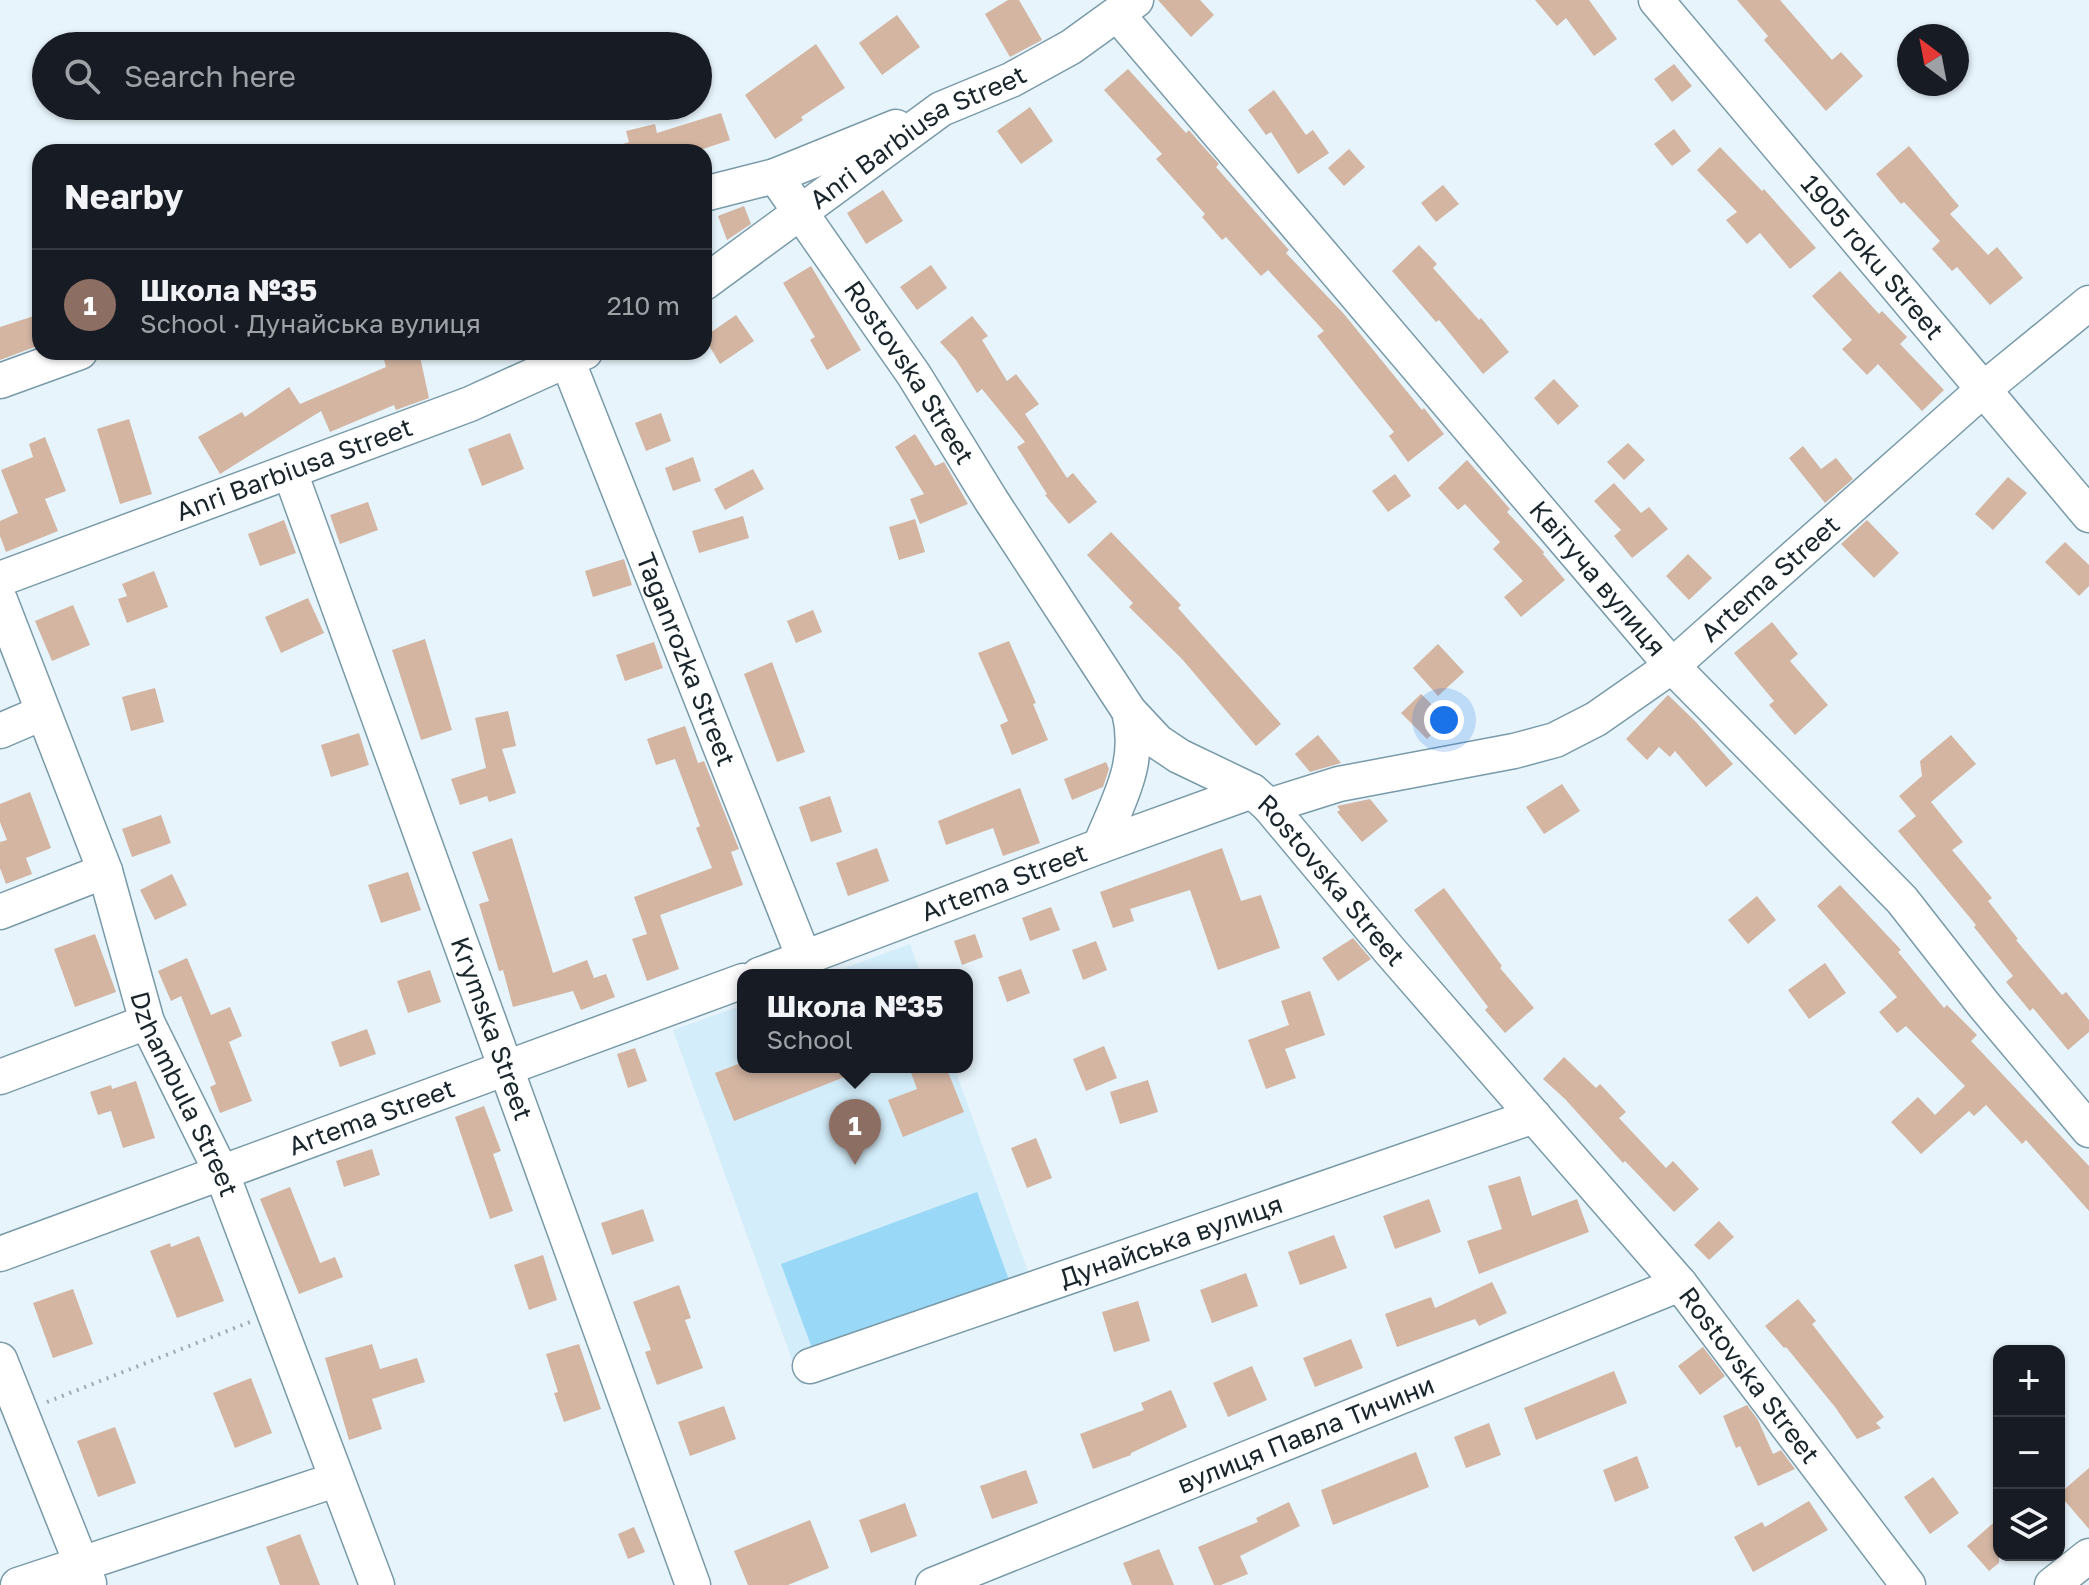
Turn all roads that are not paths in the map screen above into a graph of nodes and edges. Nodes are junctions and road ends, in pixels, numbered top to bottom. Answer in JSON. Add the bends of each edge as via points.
{"nodes":[{"id":1,"x":1656,"y":0,"type":"edge"},
{"id":2,"x":1127,"y":8,"type":"edge"},
{"id":3,"x":941,"y":109,"type":"junction"},
{"id":4,"x":775,"y":176,"type":"junction"},
{"id":5,"x":712,"y":192,"type":"edge"},
{"id":6,"x":800,"y":213,"type":"junction"},
{"id":7,"x":712,"y":277,"type":"edge"},
{"id":8,"x":2089,"y":303,"type":"edge"},
{"id":9,"x":58,"y":360,"type":"edge"},
{"id":10,"x":569,"y":360,"type":"edge"},
{"id":11,"x":577,"y":360,"type":"edge"},
{"id":12,"x":0,"y":381,"type":"edge"},
{"id":13,"x":1985,"y":388,"type":"junction"},
{"id":14,"x":290,"y":472,"type":"junction"},
{"id":15,"x":2089,"y":515,"type":"edge"},
{"id":16,"x":0,"y":579,"type":"edge"},
{"id":17,"x":0,"y":600,"type":"edge"},
{"id":18,"x":1672,"y":666,"type":"junction"},
{"id":19,"x":1129,"y":711,"type":"junction"},
{"id":20,"x":42,"y":713,"type":"junction"},
{"id":21,"x":0,"y":731,"type":"edge"},
{"id":22,"x":1179,"y":756,"type":"junction"},
{"id":23,"x":1133,"y":764,"type":"junction"},
{"id":24,"x":1260,"y":799,"type":"junction"},
{"id":25,"x":1169,"y":821,"type":"junction"},
{"id":26,"x":1100,"y":846,"type":"junction"},
{"id":27,"x":105,"y":871,"type":"junction"},
{"id":28,"x":0,"y":912,"type":"edge"},
{"id":29,"x":804,"y":958,"type":"junction"},
{"id":30,"x":775,"y":969,"type":"edge"},
{"id":31,"x":737,"y":983,"type":"edge"},
{"id":32,"x":147,"y":1022,"type":"junction"},
{"id":33,"x":506,"y":1068,"type":"junction"},
{"id":34,"x":0,"y":1077,"type":"edge"},
{"id":35,"x":1534,"y":1116,"type":"junction"},
{"id":36,"x":2089,"y":1130,"type":"edge"},
{"id":37,"x":222,"y":1174,"type":"junction"},
{"id":38,"x":0,"y":1254,"type":"edge"},
{"id":39,"x":1680,"y":1284,"type":"junction"},
{"id":40,"x":0,"y":1360,"type":"edge"},
{"id":41,"x":810,"y":1366,"type":"dead end"},
{"id":42,"x":335,"y":1480,"type":"junction"},
{"id":43,"x":2089,"y":1556,"type":"edge"},
{"id":44,"x":85,"y":1574,"type":"edge"},
{"id":45,"x":1903,"y":1584,"type":"edge"},
{"id":46,"x":18,"y":1585,"type":"edge"},
{"id":47,"x":377,"y":1585,"type":"edge"},
{"id":48,"x":693,"y":1585,"type":"edge"},
{"id":49,"x":933,"y":1585,"type":"edge"},
{"id":50,"x":2052,"y":1585,"type":"edge"}],
"edges":[{"from":1,"to":13,"type":"street","name":"1905 roku Street"},
{"from":2,"to":3,"type":"street","name":"Anri Barbiusa Street","via":[[1011,80]]},
{"from":2,"to":18,"type":"street","name":"Квітуча вулиця"},
{"from":3,"to":4,"type":"street"},
{"from":3,"to":6,"type":"street","name":"Anri Barbiusa Street"},
{"from":4,"to":5,"type":"street"},
{"from":4,"to":6,"type":"street","name":"Rostovska Street"},
{"from":6,"to":7,"type":"street","name":"Anri Barbiusa Street"},
{"from":6,"to":19,"type":"street","name":"Rostovska Street","via":[[906,363]]},
{"from":8,"to":13,"type":"street","name":"Artema Street"},
{"from":9,"to":12,"type":"street"},
{"from":10,"to":14,"type":"street","name":"Anri Barbiusa Street"},
{"from":11,"to":29,"type":"street","name":"Taganrozka Street"},
{"from":13,"to":15,"type":"street","name":"1905 roku Street"},
{"from":13,"to":18,"type":"street","name":"Artema Street"},
{"from":14,"to":16,"type":"street","name":"Anri Barbiusa Street"},
{"from":14,"to":33,"type":"street","name":"Krymska Street"},
{"from":17,"to":20,"type":"street","name":"Dzhambula Street"},
{"from":18,"to":24,"type":"street","name":"Artema Street","via":[[1596,719],[1555,740]]},
{"from":18,"to":36,"type":"street","name":"Квітуча вулиця","via":[[1902,900]]},
{"from":19,"to":22,"type":"street","name":"Rostovska Street"},
{"from":19,"to":23,"type":"street"},
{"from":20,"to":21,"type":"street"},
{"from":20,"to":27,"type":"street","name":"Dzhambula Street"},
{"from":22,"to":23,"type":"street","via":[[1154,751]]},
{"from":22,"to":24,"type":"street","name":"Rostovska Street"},
{"from":22,"to":25,"type":"street","via":[[1189,782]]},
{"from":23,"to":26,"type":"street"},
{"from":24,"to":25,"type":"street","name":"Artema Street"},
{"from":24,"to":35,"type":"street","name":"Rostovska Street"},
{"from":25,"to":26,"type":"street","name":"Artema Street"},
{"from":26,"to":29,"type":"street","name":"Artema Street"},
{"from":27,"to":28,"type":"street"},
{"from":27,"to":32,"type":"street","name":"Dzhambula Street"},
{"from":29,"to":30,"type":"street","name":"Artema Street"},
{"from":31,"to":33,"type":"street","name":"Artema Street"},
{"from":32,"to":34,"type":"street"},
{"from":32,"to":37,"type":"street","name":"Dzhambula Street"},
{"from":33,"to":37,"type":"street","name":"Artema Street"},
{"from":33,"to":48,"type":"street","name":"Krymska Street"},
{"from":35,"to":39,"type":"street","name":"Rostovska Street"},
{"from":35,"to":41,"type":"street","name":"Дунайська вулиця"},
{"from":37,"to":38,"type":"street","name":"Artema Street"},
{"from":37,"to":42,"type":"street","name":"Dzhambula Street"},
{"from":39,"to":45,"type":"street","name":"Rostovska Street"},
{"from":39,"to":49,"type":"street","name":"вулиця Павла Тичини"},
{"from":40,"to":44,"type":"street"},
{"from":42,"to":44,"type":"street"},
{"from":42,"to":47,"type":"street","name":"Dzhambula Street"},
{"from":43,"to":50,"type":"street"},
{"from":44,"to":46,"type":"street"}]}
